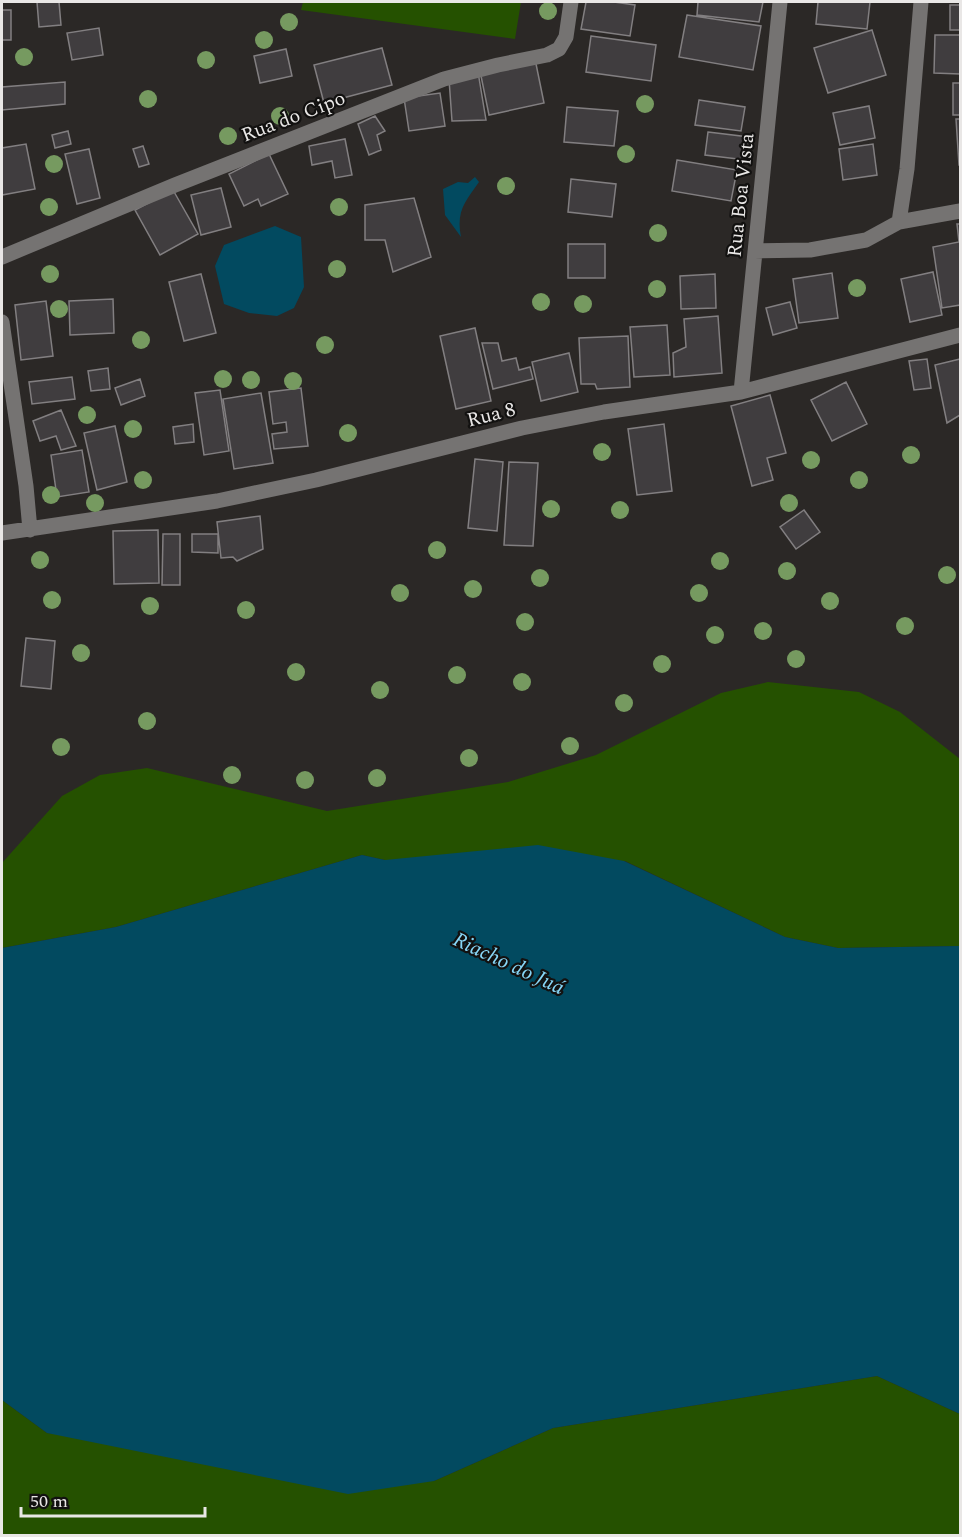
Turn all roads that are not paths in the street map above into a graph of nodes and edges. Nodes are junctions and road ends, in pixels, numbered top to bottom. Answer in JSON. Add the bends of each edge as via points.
{"nodes":[{"id":1,"x":571,"y":2,"type":"edge"},
{"id":2,"x":780,"y":2,"type":"edge"},
{"id":3,"x":921,"y":2,"type":"edge"},
{"id":4,"x":960,"y":211,"type":"edge"},
{"id":5,"x":899,"y":222,"type":"junction"},
{"id":6,"x":755,"y":251,"type":"junction"},
{"id":7,"x":2,"y":257,"type":"edge"},
{"id":8,"x":2,"y":322,"type":"edge"},
{"id":9,"x":960,"y":335,"type":"edge"},
{"id":10,"x":741,"y":392,"type":"junction"},
{"id":11,"x":30,"y":530,"type":"junction"},
{"id":12,"x":2,"y":533,"type":"edge"}],
"edges":[{"from":1,"to":7,"type":"street","name":"Rua do Cipo","via":[[566,37],[559,49],[548,55],[444,79]]},
{"from":2,"to":6,"type":"street","name":"Rua Boa Vista"},
{"from":3,"to":5,"type":"street"},
{"from":4,"to":5,"type":"street"},
{"from":5,"to":6,"type":"street","via":[[866,240],[810,250]]},
{"from":6,"to":10,"type":"street","name":"Rua Boa Vista"},
{"from":8,"to":11,"type":"street"},
{"from":9,"to":10,"type":"street","name":"Rua 8"},
{"from":10,"to":11,"type":"street","name":"Rua 8","via":[[522,428],[217,501]]},
{"from":11,"to":12,"type":"street","name":"Rua 8"}]}
